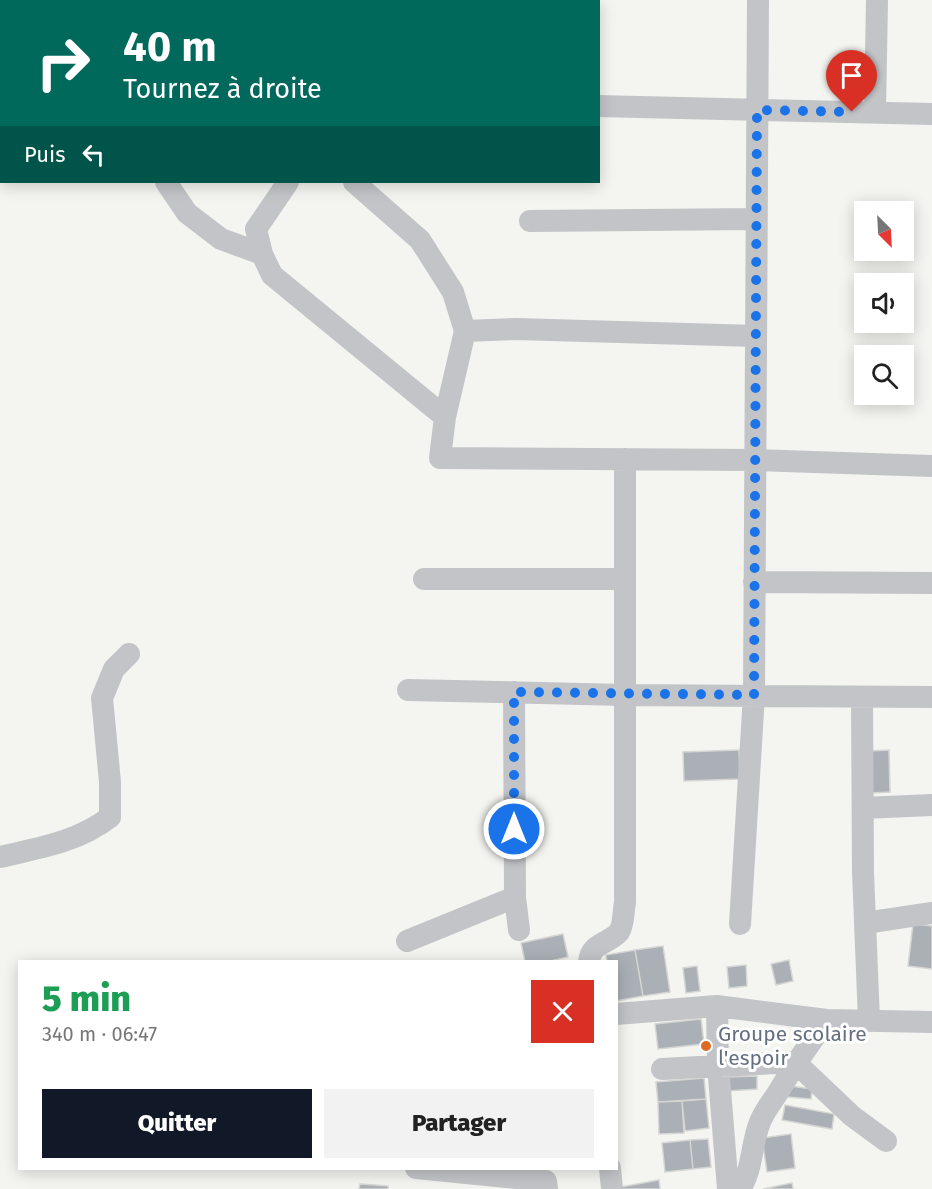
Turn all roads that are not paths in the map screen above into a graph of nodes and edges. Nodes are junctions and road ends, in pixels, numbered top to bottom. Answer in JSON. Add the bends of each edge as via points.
{"nodes":[{"id":1,"x":758,"y":0,"type":"edge"},
{"id":2,"x":877,"y":0,"type":"edge"},
{"id":3,"x":600,"y":106,"type":"edge"},
{"id":4,"x":757,"y":110,"type":"junction"},
{"id":5,"x":875,"y":112,"type":"junction"},
{"id":6,"x":932,"y":114,"type":"edge"},
{"id":7,"x":167,"y":183,"type":"edge"},
{"id":8,"x":287,"y":183,"type":"edge"},
{"id":9,"x":355,"y":183,"type":"edge"},
{"id":10,"x":756,"y":219,"type":"junction"},
{"id":11,"x":530,"y":221,"type":"dead end"},
{"id":12,"x":262,"y":254,"type":"junction"},
{"id":13,"x":465,"y":331,"type":"junction"},
{"id":14,"x":756,"y":336,"type":"junction"},
{"id":15,"x":445,"y":417,"type":"junction"},
{"id":16,"x":625,"y":459,"type":"junction"},
{"id":17,"x":755,"y":460,"type":"junction"},
{"id":18,"x":932,"y":466,"type":"edge"},
{"id":19,"x":424,"y":579,"type":"dead end"},
{"id":20,"x":625,"y":579,"type":"junction"},
{"id":21,"x":754,"y":582,"type":"junction"},
{"id":22,"x":932,"y":583,"type":"edge"},
{"id":23,"x":129,"y":654,"type":"dead end"},
{"id":24,"x":408,"y":690,"type":"dead end"},
{"id":25,"x":514,"y":692,"type":"junction"},
{"id":26,"x":625,"y":695,"type":"junction"},
{"id":27,"x":754,"y":695,"type":"junction"},
{"id":28,"x":932,"y":697,"type":"edge"},
{"id":29,"x":862,"y":698,"type":"junction"},
{"id":30,"x":932,"y":805,"type":"edge"},
{"id":31,"x":863,"y":808,"type":"junction"},
{"id":32,"x":0,"y":857,"type":"edge"},
{"id":33,"x":514,"y":897,"type":"junction"},
{"id":34,"x":932,"y":913,"type":"edge"},
{"id":35,"x":865,"y":923,"type":"junction"},
{"id":36,"x":740,"y":924,"type":"dead end"},
{"id":37,"x":519,"y":930,"type":"dead end"},
{"id":38,"x":408,"y":941,"type":"dead end"},
{"id":39,"x":589,"y":960,"type":"edge"},
{"id":40,"x":717,"y":1006,"type":"junction"},
{"id":41,"x":618,"y":1014,"type":"edge"},
{"id":42,"x":827,"y":1020,"type":"junction"},
{"id":43,"x":868,"y":1021,"type":"junction"},
{"id":44,"x":932,"y":1022,"type":"edge"},
{"id":45,"x":795,"y":1062,"type":"junction"},
{"id":46,"x":718,"y":1065,"type":"junction"},
{"id":47,"x":662,"y":1069,"type":"dead end"},
{"id":48,"x":886,"y":1141,"type":"dead end"},
{"id":49,"x":422,"y":1170,"type":"edge"},
{"id":50,"x":610,"y":1170,"type":"edge"},
{"id":51,"x":451,"y":1180,"type":"edge"},
{"id":52,"x":547,"y":1189,"type":"edge"},
{"id":53,"x":612,"y":1189,"type":"edge"},
{"id":54,"x":728,"y":1189,"type":"edge"},
{"id":55,"x":740,"y":1189,"type":"edge"}],
"edges":[{"from":1,"to":4,"type":"street"},
{"from":2,"to":5,"type":"street"},
{"from":3,"to":4,"type":"street"},
{"from":4,"to":5,"type":"street"},
{"from":4,"to":10,"type":"street"},
{"from":5,"to":6,"type":"street"},
{"from":7,"to":12,"type":"street","via":[[187,213],[220,239]]},
{"from":8,"to":12,"type":"street","via":[[256,229]]},
{"from":9,"to":13,"type":"street","via":[[420,240],[453,292]]},
{"from":10,"to":11,"type":"street"},
{"from":10,"to":14,"type":"street"},
{"from":12,"to":15,"type":"street","via":[[272,275]]},
{"from":13,"to":14,"type":"street"},
{"from":13,"to":15,"type":"street"},
{"from":14,"to":17,"type":"street"},
{"from":15,"to":16,"type":"street","via":[[440,458]]},
{"from":16,"to":17,"type":"street"},
{"from":16,"to":20,"type":"street"},
{"from":17,"to":18,"type":"street"},
{"from":17,"to":21,"type":"street"},
{"from":19,"to":20,"type":"street"},
{"from":20,"to":26,"type":"street"},
{"from":21,"to":22,"type":"street"},
{"from":21,"to":27,"type":"street"},
{"from":23,"to":32,"type":"street","via":[[114,669],[102,698],[110,817],[94,830],[66,841]]},
{"from":24,"to":25,"type":"street"},
{"from":25,"to":26,"type":"street"},
{"from":25,"to":33,"type":"street"},
{"from":26,"to":27,"type":"street"},
{"from":26,"to":39,"type":"street","via":[[625,903],[621,928],[593,950]]},
{"from":27,"to":29,"type":"street"},
{"from":27,"to":36,"type":"street"},
{"from":28,"to":29,"type":"street"},
{"from":29,"to":31,"type":"street"},
{"from":30,"to":31,"type":"street"},
{"from":31,"to":35,"type":"street"},
{"from":33,"to":37,"type":"street"},
{"from":33,"to":38,"type":"street"},
{"from":34,"to":35,"type":"street"},
{"from":35,"to":43,"type":"street"},
{"from":40,"to":41,"type":"street"},
{"from":40,"to":42,"type":"street"},
{"from":40,"to":46,"type":"street"},
{"from":42,"to":43,"type":"street"},
{"from":42,"to":45,"type":"street"},
{"from":43,"to":44,"type":"street"},
{"from":45,"to":46,"type":"street"},
{"from":45,"to":48,"type":"street","via":[[852,1116]]},
{"from":45,"to":55,"type":"street","via":[[761,1120]]},
{"from":46,"to":47,"type":"street"},
{"from":46,"to":54,"type":"street"},
{"from":49,"to":51,"type":"street"},
{"from":50,"to":53,"type":"street"},
{"from":51,"to":52,"type":"street","via":[[546,1181]]}]}
